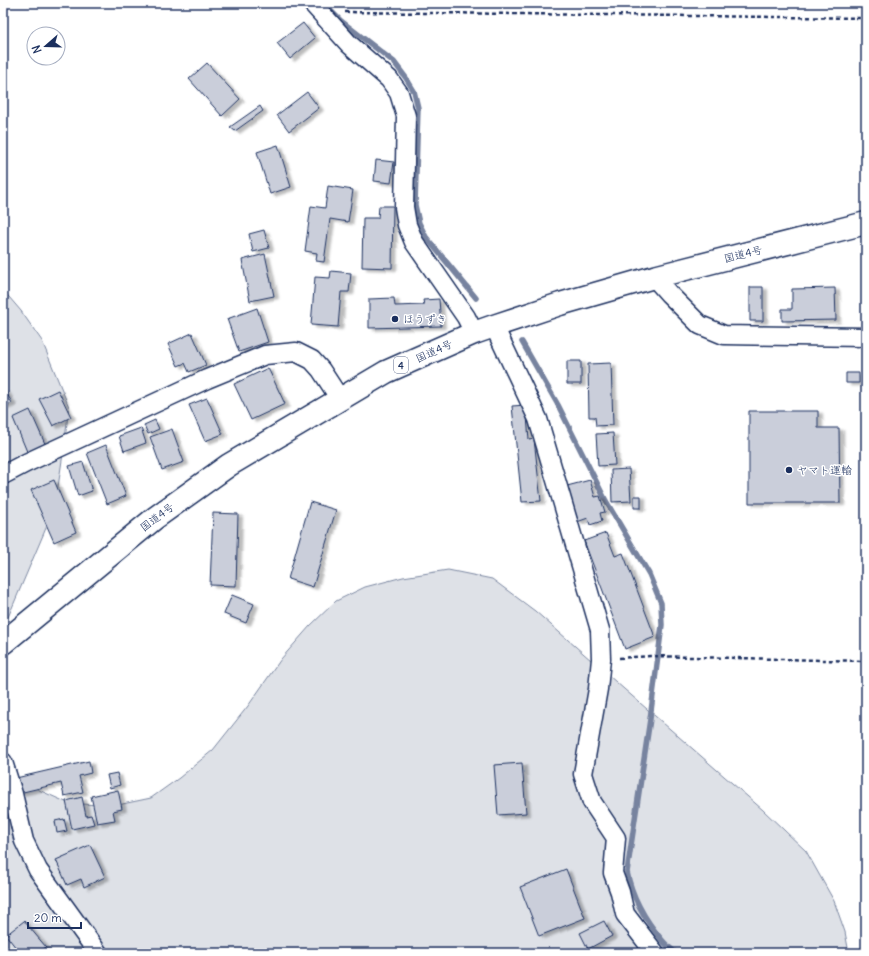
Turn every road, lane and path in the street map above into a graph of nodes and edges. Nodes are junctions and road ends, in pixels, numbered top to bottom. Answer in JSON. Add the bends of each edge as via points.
{"nodes":[{"id":1,"x":312,"y":3,"type":"edge"},
{"id":2,"x":341,"y":12,"type":"dead end"},
{"id":3,"x":866,"y":18,"type":"edge"},
{"id":4,"x":866,"y":223,"type":"edge"},
{"id":5,"x":654,"y":277,"type":"junction"},
{"id":6,"x":484,"y":329,"type":"junction"},
{"id":7,"x":866,"y":337,"type":"edge"},
{"id":8,"x":340,"y":399,"type":"junction"},
{"id":9,"x":3,"y":474,"type":"edge"},
{"id":10,"x":3,"y":643,"type":"edge"},
{"id":11,"x":602,"y":659,"type":"junction"},
{"id":12,"x":866,"y":660,"type":"edge"},
{"id":13,"x":3,"y":762,"type":"edge"},
{"id":14,"x":98,"y":953,"type":"edge"},
{"id":15,"x":655,"y":953,"type":"edge"}],
"edges":[{"from":1,"to":6,"type":"street","via":[[349,44],[389,79],[399,93],[406,116],[404,207],[407,225],[414,242],[466,317]]},
{"from":2,"to":3,"type":"path"},
{"from":4,"to":5,"type":"highway","name":"国道4号","number":"4"},
{"from":5,"to":6,"type":"highway","name":"国道4号","number":"4"},
{"from":5,"to":7,"type":"street","via":[[700,325],[724,335]]},
{"from":6,"to":8,"type":"highway","name":"国道4号","number":"4","via":[[386,372]]},
{"from":6,"to":11,"type":"street","via":[[538,419],[600,630]]},
{"from":8,"to":9,"type":"street","via":[[312,360],[296,352],[265,355],[200,382]]},
{"from":8,"to":10,"type":"highway","name":"国道4号","number":"4","via":[[229,465],[155,518]]},
{"from":11,"to":12,"type":"path","via":[[650,656]]},
{"from":11,"to":15,"type":"street","via":[[583,774],[592,802],[616,838],[613,873],[626,914]]},
{"from":13,"to":14,"type":"street","via":[[24,841],[35,864]]}]}
